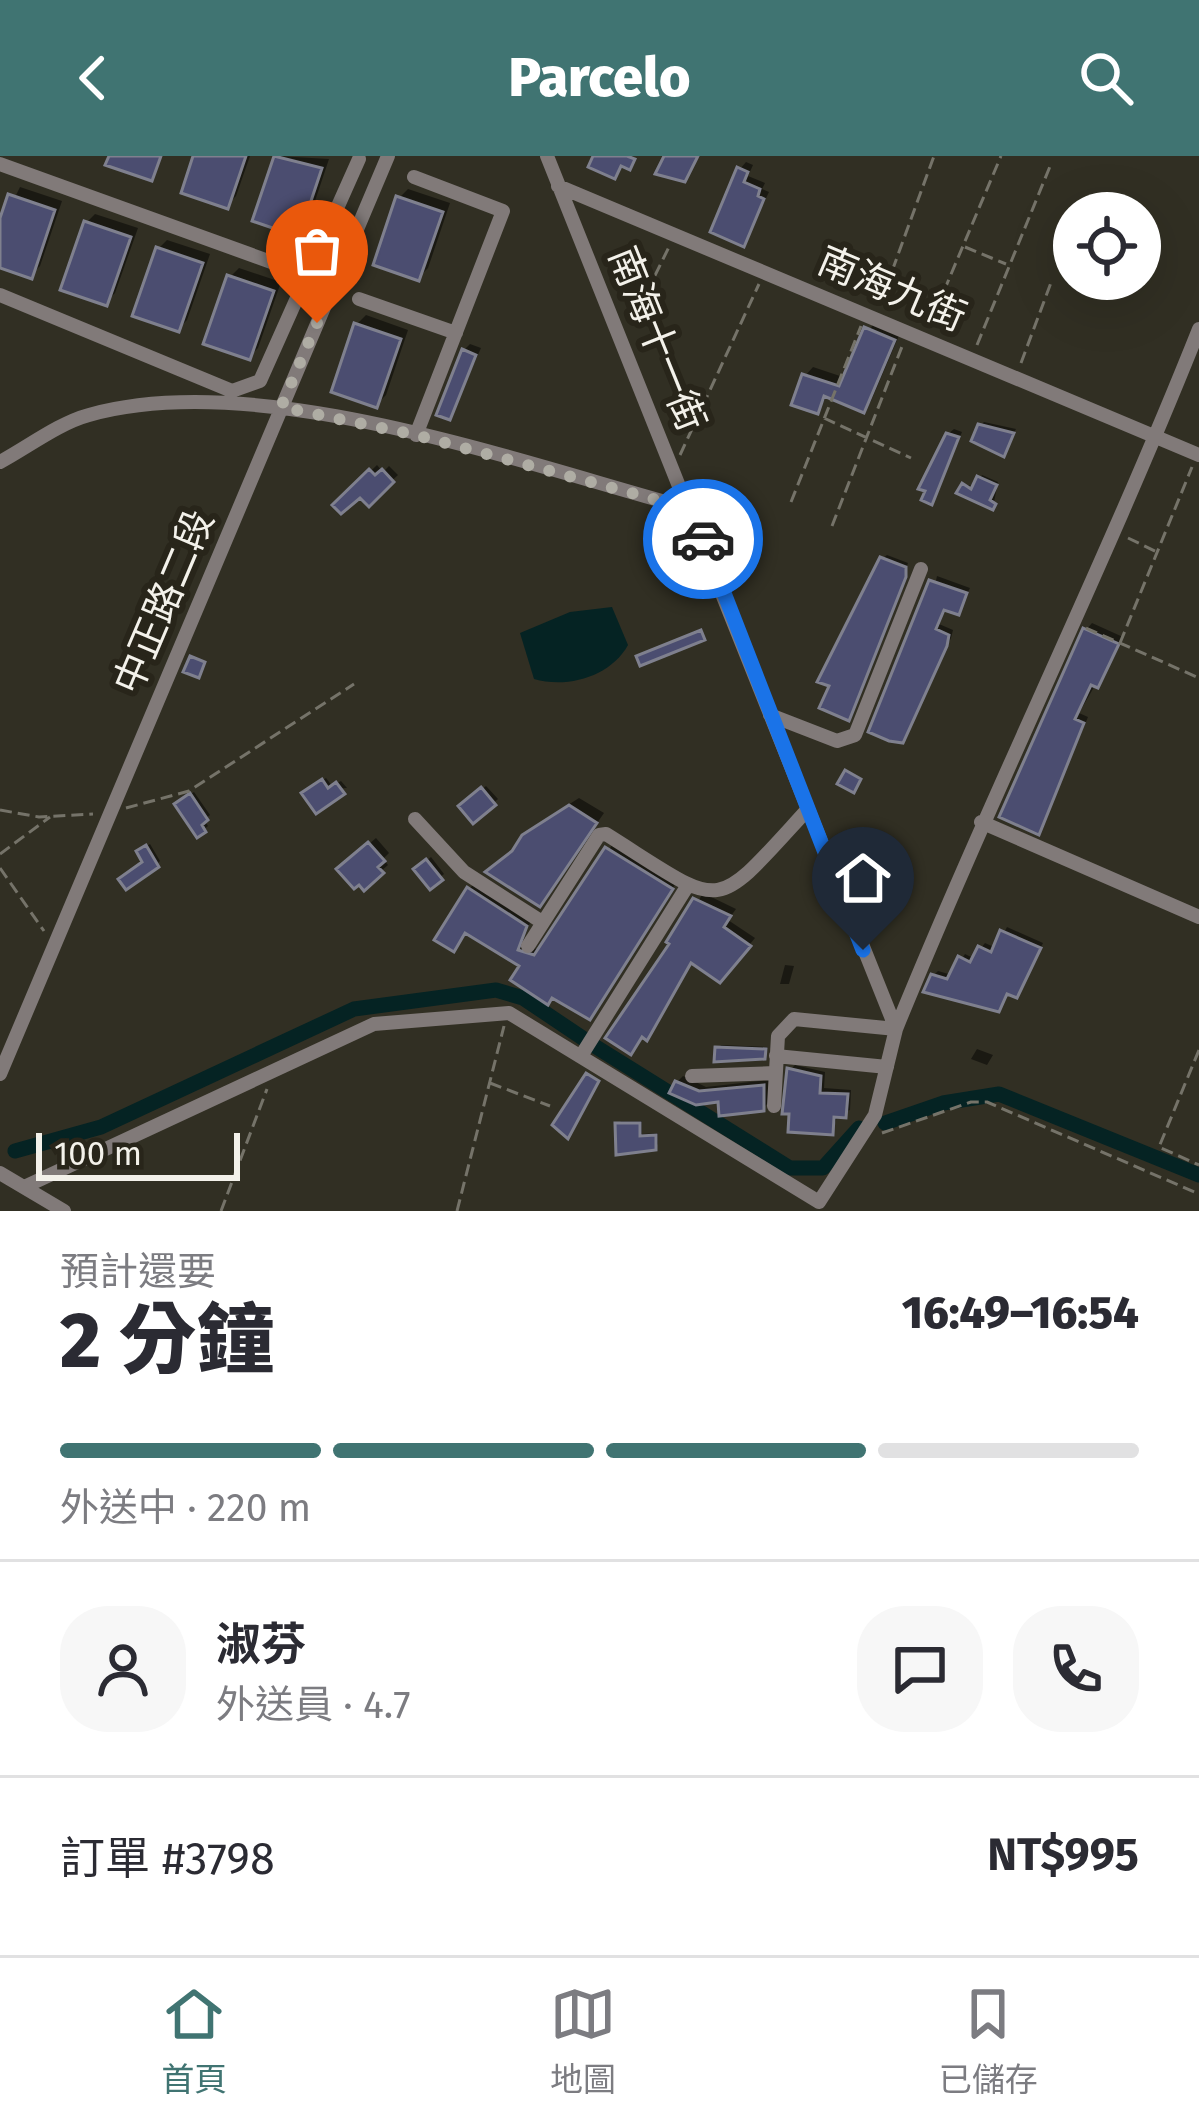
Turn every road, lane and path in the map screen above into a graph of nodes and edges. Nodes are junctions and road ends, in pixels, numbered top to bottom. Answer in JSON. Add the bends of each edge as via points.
{"nodes":[{"id":1,"x":388,"y":156,"type":"edge"},
{"id":2,"x":547,"y":156,"type":"edge"},
{"id":3,"x":934,"y":156,"type":"edge"},
{"id":4,"x":1001,"y":156,"type":"edge"},
{"id":5,"x":357,"y":157,"type":"edge"},
{"id":6,"x":0,"y":164,"type":"edge"},
{"id":7,"x":1051,"y":164,"type":"dead end"},
{"id":8,"x":414,"y":177,"type":"dead end"},
{"id":9,"x":558,"y":187,"type":"junction"},
{"id":10,"x":674,"y":234,"type":"junction"},
{"id":11,"x":964,"y":246,"type":"junction"},
{"id":12,"x":1008,"y":265,"type":"junction"},
{"id":13,"x":764,"y":272,"type":"junction"},
{"id":14,"x":307,"y":275,"type":"junction"},
{"id":15,"x":1052,"y":280,"type":"dead end"},
{"id":16,"x":0,"y":295,"type":"edge"},
{"id":17,"x":359,"y":299,"type":"dead end"},
{"id":18,"x":871,"y":315,"type":"junction"},
{"id":19,"x":1199,"y":329,"type":"edge"},
{"id":20,"x":908,"y":331,"type":"junction"},
{"id":21,"x":456,"y":333,"type":"junction"},
{"id":22,"x":924,"y":337,"type":"junction"},
{"id":23,"x":623,"y":339,"type":"junction"},
{"id":24,"x":972,"y":358,"type":"junction"},
{"id":25,"x":1016,"y":376,"type":"junction"},
{"id":26,"x":281,"y":407,"type":"junction"},
{"id":27,"x":822,"y":418,"type":"junction"},
{"id":28,"x":416,"y":435,"type":"junction"},
{"id":29,"x":867,"y":437,"type":"junction"},
{"id":30,"x":1156,"y":437,"type":"junction"},
{"id":31,"x":1199,"y":455,"type":"edge"},
{"id":32,"x":911,"y":458,"type":"dead end"},
{"id":33,"x":0,"y":462,"type":"edge"},
{"id":34,"x":674,"y":466,"type":"junction"},
{"id":35,"x":791,"y":502,"type":"dead end"},
{"id":36,"x":691,"y":509,"type":"junction"},
{"id":37,"x":832,"y":526,"type":"dead end"},
{"id":38,"x":1116,"y":532,"type":"junction"},
{"id":39,"x":1157,"y":552,"type":"junction"},
{"id":40,"x":921,"y":569,"type":"dead end"},
{"id":41,"x":1073,"y":622,"type":"junction"},
{"id":42,"x":1120,"y":643,"type":"junction"},
{"id":43,"x":1199,"y":678,"type":"edge"},
{"id":44,"x":354,"y":684,"type":"dead end"},
{"id":45,"x":770,"y":715,"type":"junction"},
{"id":46,"x":0,"y":810,"type":"edge"},
{"id":47,"x":807,"y":810,"type":"junction"},
{"id":48,"x":111,"y":812,"type":"junction"},
{"id":49,"x":51,"y":816,"type":"junction"},
{"id":50,"x":415,"y":820,"type":"dead end"},
{"id":51,"x":981,"y":821,"type":"junction"},
{"id":52,"x":0,"y":854,"type":"edge"},
{"id":53,"x":0,"y":868,"type":"edge"},
{"id":54,"x":688,"y":885,"type":"junction"},
{"id":55,"x":1199,"y":917,"type":"edge"},
{"id":56,"x":542,"y":922,"type":"junction"},
{"id":57,"x":54,"y":946,"type":"junction"},
{"id":58,"x":528,"y":946,"type":"dead end"},
{"id":59,"x":509,"y":1013,"type":"junction"},
{"id":60,"x":896,"y":1029,"type":"junction"},
{"id":61,"x":1199,"y":1050,"type":"edge"},
{"id":62,"x":581,"y":1056,"type":"junction"},
{"id":63,"x":776,"y":1065,"type":"junction"},
{"id":64,"x":887,"y":1067,"type":"junction"},
{"id":65,"x":274,"y":1070,"type":"junction"},
{"id":66,"x":0,"y":1074,"type":"edge"},
{"id":67,"x":692,"y":1076,"type":"dead end"},
{"id":68,"x":488,"y":1083,"type":"junction"},
{"id":69,"x":550,"y":1106,"type":"dead end"},
{"id":70,"x":774,"y":1106,"type":"dead end"},
{"id":71,"x":864,"y":1139,"type":"junction"},
{"id":72,"x":1199,"y":1165,"type":"edge"},
{"id":73,"x":0,"y":1173,"type":"edge"},
{"id":74,"x":24,"y":1187,"type":"junction"},
{"id":75,"x":1199,"y":1194,"type":"edge"},
{"id":76,"x":820,"y":1207,"type":"edge"},
{"id":77,"x":64,"y":1211,"type":"edge"},
{"id":78,"x":221,"y":1211,"type":"edge"},
{"id":79,"x":457,"y":1211,"type":"edge"}],
"edges":[{"from":1,"to":26,"type":"street","name":"中正路二段"},
{"from":2,"to":9,"type":"street","name":"南海十一街"},
{"from":3,"to":18,"type":"path"},
{"from":4,"to":11,"type":"path"},
{"from":5,"to":14,"type":"street"},
{"from":6,"to":14,"type":"street"},
{"from":7,"to":12,"type":"path"},
{"from":8,"to":21,"type":"street","via":[[503,212]]},
{"from":9,"to":10,"type":"street","name":"南海九街"},
{"from":9,"to":23,"type":"street","name":"南海十一街"},
{"from":10,"to":13,"type":"street","name":"南海九街"},
{"from":10,"to":23,"type":"path"},
{"from":11,"to":12,"type":"path"},
{"from":11,"to":22,"type":"path"},
{"from":12,"to":24,"type":"path"},
{"from":13,"to":18,"type":"street","name":"南海九街"},
{"from":13,"to":34,"type":"path"},
{"from":14,"to":16,"type":"street","via":[[260,381],[232,391]]},
{"from":15,"to":25,"type":"path"},
{"from":17,"to":21,"type":"street"},
{"from":18,"to":20,"type":"street","name":"南海九街"},
{"from":18,"to":27,"type":"path"},
{"from":19,"to":30,"type":"street"},
{"from":20,"to":22,"type":"street","name":"南海九街"},
{"from":20,"to":29,"type":"path"},
{"from":21,"to":28,"type":"street"},
{"from":22,"to":24,"type":"street","name":"南海九街"},
{"from":23,"to":34,"type":"street","name":"南海十一街"},
{"from":24,"to":25,"type":"street","name":"南海九街"},
{"from":25,"to":30,"type":"street","name":"南海九街"},
{"from":26,"to":28,"type":"street"},
{"from":26,"to":33,"type":"street","via":[[225,399],[88,415]]},
{"from":26,"to":48,"type":"street","name":"中正路二段"},
{"from":27,"to":29,"type":"path"},
{"from":27,"to":35,"type":"path"},
{"from":28,"to":36,"type":"street"},
{"from":29,"to":32,"type":"path"},
{"from":29,"to":37,"type":"path"},
{"from":30,"to":31,"type":"street","name":"南海九街"},
{"from":30,"to":38,"type":"street"},
{"from":31,"to":39,"type":"path"},
{"from":34,"to":36,"type":"street","name":"南海十一街"},
{"from":36,"to":45,"type":"street","name":"南海十一街"},
{"from":38,"to":39,"type":"path"},
{"from":38,"to":41,"type":"street"},
{"from":39,"to":42,"type":"path"},
{"from":40,"to":45,"type":"street","via":[[855,735],[837,741]]},
{"from":41,"to":42,"type":"path"},
{"from":41,"to":51,"type":"street"},
{"from":42,"to":43,"type":"path"},
{"from":44,"to":48,"type":"path","via":[[189,791]]},
{"from":45,"to":47,"type":"street","name":"南海十一街"},
{"from":46,"to":49,"type":"path"},
{"from":47,"to":54,"type":"street","via":[[730,891]]},
{"from":47,"to":60,"type":"street","name":"南海十一街"},
{"from":48,"to":49,"type":"path"},
{"from":48,"to":57,"type":"street","name":"中正路二段"},
{"from":49,"to":52,"type":"path"},
{"from":50,"to":56,"type":"street","via":[[464,872]]},
{"from":51,"to":55,"type":"street"},
{"from":51,"to":60,"type":"street"},
{"from":53,"to":57,"type":"path"},
{"from":54,"to":56,"type":"street","via":[[599,835]]},
{"from":54,"to":62,"type":"street"},
{"from":56,"to":58,"type":"street"},
{"from":57,"to":66,"type":"street","name":"中正路二段"},
{"from":59,"to":62,"type":"street"},
{"from":59,"to":65,"type":"street","via":[[374,1024]]},
{"from":59,"to":68,"type":"path"},
{"from":60,"to":63,"type":"street","via":[[799,1017],[778,1036]]},
{"from":60,"to":64,"type":"street"},
{"from":61,"to":72,"type":"path","via":[[1159,1147]]},
{"from":62,"to":76,"type":"street"},
{"from":63,"to":64,"type":"street"},
{"from":63,"to":67,"type":"street"},
{"from":63,"to":70,"type":"street"},
{"from":64,"to":71,"type":"street"},
{"from":65,"to":74,"type":"street"},
{"from":65,"to":78,"type":"path"},
{"from":68,"to":69,"type":"path"},
{"from":68,"to":79,"type":"path"},
{"from":71,"to":75,"type":"path","via":[[986,1102]]},
{"from":71,"to":76,"type":"street"},
{"from":73,"to":74,"type":"street"},
{"from":74,"to":77,"type":"street"}]}
